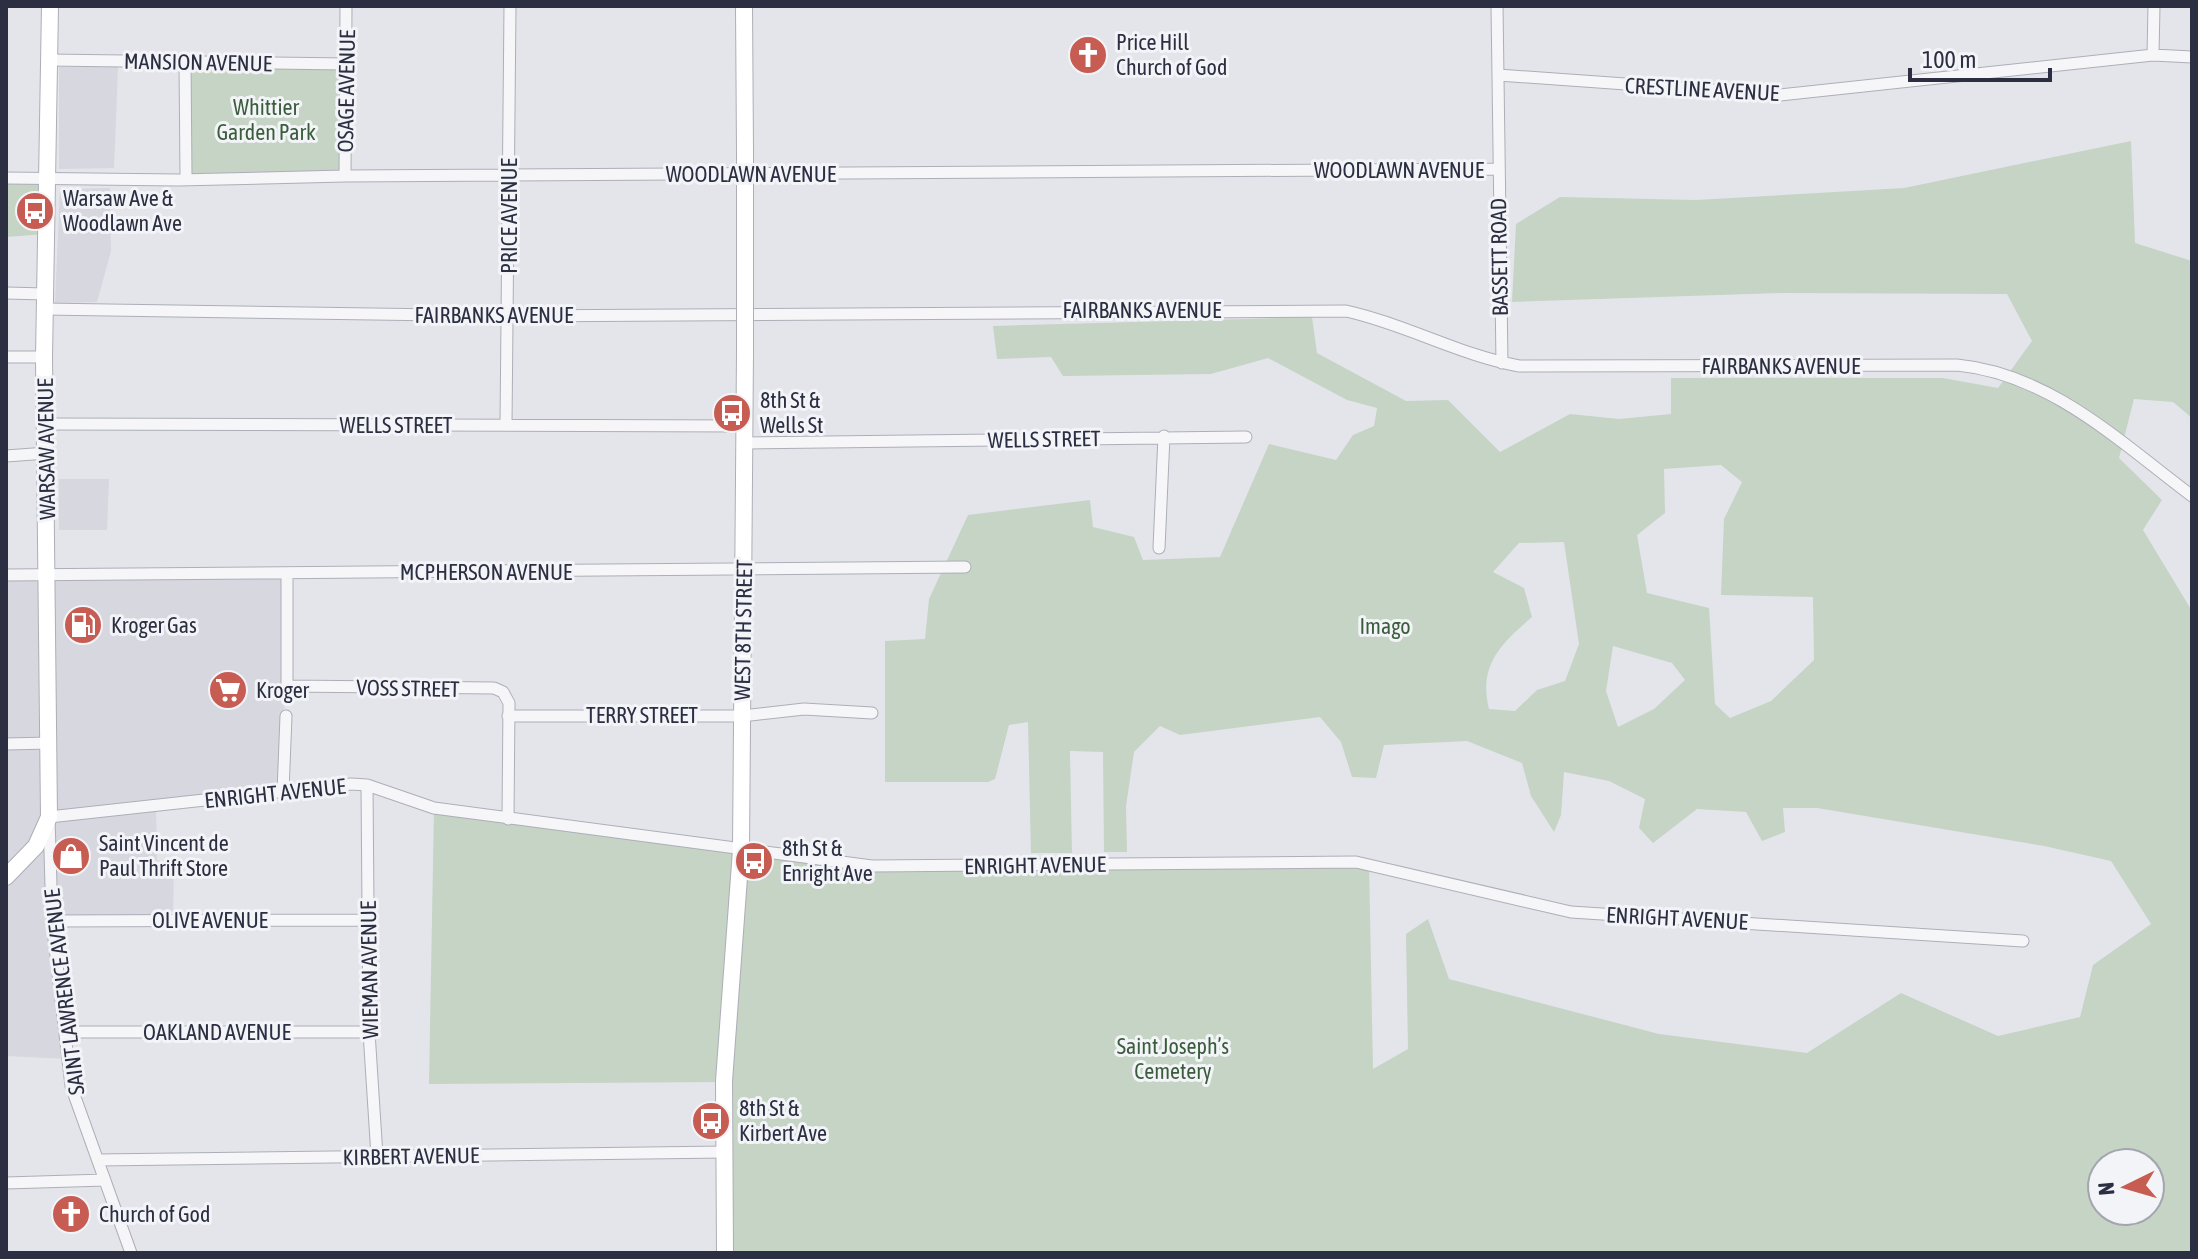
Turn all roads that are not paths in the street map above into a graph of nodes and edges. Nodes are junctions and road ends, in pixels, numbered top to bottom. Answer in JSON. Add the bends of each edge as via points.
{"nodes":[{"id":1,"x":50,"y":6,"type":"edge"},
{"id":2,"x":346,"y":6,"type":"edge"},
{"id":3,"x":510,"y":6,"type":"edge"},
{"id":4,"x":744,"y":6,"type":"edge"},
{"id":5,"x":1497,"y":6,"type":"edge"},
{"id":6,"x":2154,"y":6,"type":"edge"},
{"id":7,"x":2153,"y":55,"type":"junction"},
{"id":8,"x":2192,"y":57,"type":"edge"},
{"id":9,"x":49,"y":60,"type":"junction"},
{"id":10,"x":185,"y":62,"type":"junction"},
{"id":11,"x":347,"y":64,"type":"junction"},
{"id":12,"x":1498,"y":75,"type":"junction"},
{"id":13,"x":1497,"y":169,"type":"junction"},
{"id":14,"x":345,"y":176,"type":"junction"},
{"id":15,"x":509,"y":176,"type":"junction"},
{"id":16,"x":186,"y":177,"type":"junction"},
{"id":17,"x":6,"y":178,"type":"edge"},
{"id":18,"x":47,"y":178,"type":"junction"},
{"id":19,"x":6,"y":293,"type":"edge"},
{"id":20,"x":45,"y":302,"type":"junction"},
{"id":21,"x":509,"y":316,"type":"junction"},
{"id":22,"x":6,"y":357,"type":"edge"},
{"id":23,"x":44,"y":357,"type":"junction"},
{"id":24,"x":1502,"y":363,"type":"junction"},
{"id":25,"x":46,"y":424,"type":"junction"},
{"id":26,"x":506,"y":425,"type":"junction"},
{"id":27,"x":745,"y":434,"type":"junction"},
{"id":28,"x":1164,"y":436,"type":"junction"},
{"id":29,"x":1246,"y":437,"type":"dead end"},
{"id":30,"x":47,"y":453,"type":"junction"},
{"id":31,"x":6,"y":456,"type":"edge"},
{"id":32,"x":2192,"y":496,"type":"edge"},
{"id":33,"x":1159,"y":548,"type":"dead end"},
{"id":34,"x":965,"y":567,"type":"dead end"},
{"id":35,"x":744,"y":570,"type":"junction"},
{"id":36,"x":287,"y":573,"type":"junction"},
{"id":37,"x":6,"y":575,"type":"edge"},
{"id":38,"x":49,"y":575,"type":"junction"},
{"id":39,"x":872,"y":713,"type":"dead end"},
{"id":40,"x":286,"y":716,"type":"dead end"},
{"id":41,"x":508,"y":716,"type":"junction"},
{"id":42,"x":742,"y":716,"type":"junction"},
{"id":43,"x":50,"y":743,"type":"junction"},
{"id":44,"x":6,"y":744,"type":"edge"},
{"id":45,"x":367,"y":785,"type":"junction"},
{"id":46,"x":283,"y":792,"type":"junction"},
{"id":47,"x":49,"y":817,"type":"junction"},
{"id":48,"x":508,"y":819,"type":"junction"},
{"id":49,"x":741,"y":850,"type":"junction"},
{"id":50,"x":6,"y":877,"type":"edge"},
{"id":51,"x":368,"y":920,"type":"junction"},
{"id":52,"x":52,"y":921,"type":"junction"},
{"id":53,"x":2023,"y":941,"type":"dead end"},
{"id":54,"x":65,"y":1032,"type":"junction"},
{"id":55,"x":369,"y":1032,"type":"junction"},
{"id":56,"x":725,"y":1152,"type":"junction"},
{"id":57,"x":377,"y":1156,"type":"junction"},
{"id":58,"x":98,"y":1160,"type":"junction"},
{"id":59,"x":105,"y":1180,"type":"junction"},
{"id":60,"x":6,"y":1183,"type":"edge"},
{"id":61,"x":131,"y":1253,"type":"edge"},
{"id":62,"x":725,"y":1253,"type":"edge"}],
"edges":[{"from":1,"to":9,"type":"street","name":"WARSAW AVENUE"},
{"from":2,"to":11,"type":"street","name":"OSAGE AVENUE"},
{"from":3,"to":15,"type":"street","name":"PRICE AVENUE"},
{"from":4,"to":27,"type":"street","name":"WEST 8TH STREET","bridge":true},
{"from":5,"to":12,"type":"street","name":"BASSETT ROAD"},
{"from":6,"to":7,"type":"street"},
{"from":7,"to":8,"type":"street","name":"CRESTLINE AVENUE"},
{"from":7,"to":12,"type":"street","name":"CRESTLINE AVENUE","via":[[1780,95]]},
{"from":9,"to":10,"type":"street","name":"MANSION AVENUE"},
{"from":9,"to":18,"type":"street","name":"WARSAW AVENUE"},
{"from":10,"to":11,"type":"street","name":"MANSION AVENUE"},
{"from":10,"to":16,"type":"street"},
{"from":11,"to":14,"type":"street","name":"OSAGE AVENUE"},
{"from":12,"to":13,"type":"street","name":"BASSETT ROAD"},
{"from":13,"to":15,"type":"street","name":"WOODLAWN AVENUE"},
{"from":13,"to":24,"type":"street","name":"BASSETT ROAD"},
{"from":14,"to":15,"type":"street","name":"WOODLAWN AVENUE"},
{"from":14,"to":16,"type":"street","name":"WOODLAWN AVENUE"},
{"from":15,"to":21,"type":"street","name":"PRICE AVENUE"},
{"from":16,"to":18,"type":"street","name":"WOODLAWN AVENUE"},
{"from":17,"to":18,"type":"street","name":"WOODLAWN AVENUE"},
{"from":18,"to":20,"type":"street","name":"WARSAW AVENUE"},
{"from":19,"to":20,"type":"street","name":"FAIRBANKS AVENUE"},
{"from":20,"to":21,"type":"street","name":"FAIRBANKS AVENUE"},
{"from":20,"to":23,"type":"street","name":"WARSAW AVENUE"},
{"from":21,"to":24,"type":"street","name":"FAIRBANKS AVENUE","via":[[1318,309],[1386,319]]},
{"from":21,"to":26,"type":"street","name":"PRICE AVENUE"},
{"from":22,"to":23,"type":"street"},
{"from":23,"to":25,"type":"street","name":"WARSAW AVENUE"},
{"from":24,"to":32,"type":"street","name":"FAIRBANKS AVENUE","via":[[1540,368],[1974,366],[2021,379],[2056,397]]},
{"from":25,"to":26,"type":"street","name":"WELLS STREET"},
{"from":25,"to":30,"type":"street","name":"WARSAW AVENUE"},
{"from":26,"to":27,"type":"street","name":"WELLS STREET"},
{"from":27,"to":28,"type":"street","name":"WELLS STREET"},
{"from":27,"to":35,"type":"street","name":"WEST 8TH STREET"},
{"from":28,"to":29,"type":"street","name":"WELLS STREET"},
{"from":28,"to":33,"type":"street"},
{"from":30,"to":31,"type":"street"},
{"from":30,"to":38,"type":"street","name":"WARSAW AVENUE"},
{"from":34,"to":35,"type":"street","name":"MCPHERSON AVENUE"},
{"from":35,"to":36,"type":"street","name":"MCPHERSON AVENUE"},
{"from":35,"to":42,"type":"street","name":"WEST 8TH STREET"},
{"from":36,"to":38,"type":"street","name":"MCPHERSON AVENUE"},
{"from":36,"to":41,"type":"street","name":"VOSS STREET","via":[[287,686],[494,688],[506,696]]},
{"from":37,"to":38,"type":"street","name":"MCPHERSON AVENUE"},
{"from":38,"to":43,"type":"street","name":"WARSAW AVENUE"},
{"from":39,"to":42,"type":"street","name":"TERRY STREET","via":[[804,709]]},
{"from":40,"to":46,"type":"street"},
{"from":41,"to":42,"type":"street","name":"TERRY STREET"},
{"from":41,"to":48,"type":"street"},
{"from":42,"to":49,"type":"street","name":"WEST 8TH STREET"},
{"from":43,"to":44,"type":"street"},
{"from":43,"to":47,"type":"street","name":"WARSAW AVENUE"},
{"from":45,"to":46,"type":"street","name":"ENRIGHT AVENUE"},
{"from":45,"to":48,"type":"street","name":"ENRIGHT AVENUE","via":[[434,808]]},
{"from":45,"to":51,"type":"street","name":"WIEMAN AVENUE"},
{"from":46,"to":47,"type":"street","name":"ENRIGHT AVENUE"},
{"from":47,"to":50,"type":"street","name":"WARSAW AVENUE","via":[[36,846]]},
{"from":47,"to":52,"type":"street","name":"SAINT LAWRENCE AVENUE"},
{"from":48,"to":49,"type":"street","name":"ENRIGHT AVENUE"},
{"from":49,"to":53,"type":"street","name":"ENRIGHT AVENUE","via":[[872,866],[1356,862],[1571,912]]},
{"from":49,"to":56,"type":"street","name":"WEST 8TH STREET","via":[[724,1081]]},
{"from":51,"to":52,"type":"street","name":"OLIVE AVENUE"},
{"from":51,"to":55,"type":"street","name":"WIEMAN AVENUE"},
{"from":52,"to":54,"type":"street","name":"SAINT LAWRENCE AVENUE"},
{"from":54,"to":55,"type":"street","name":"OAKLAND AVENUE"},
{"from":54,"to":58,"type":"street","name":"SAINT LAWRENCE AVENUE","via":[[71,1086]]},
{"from":55,"to":57,"type":"street","name":"WIEMAN AVENUE"},
{"from":56,"to":57,"type":"street","name":"KIRBERT AVENUE"},
{"from":56,"to":62,"type":"street","name":"WEST 8TH STREET"},
{"from":57,"to":58,"type":"street","name":"KIRBERT AVENUE"},
{"from":58,"to":59,"type":"street","name":"SAINT LAWRENCE AVENUE"},
{"from":59,"to":60,"type":"street"},
{"from":59,"to":61,"type":"street","name":"SAINT LAWRENCE AVENUE"}]}
